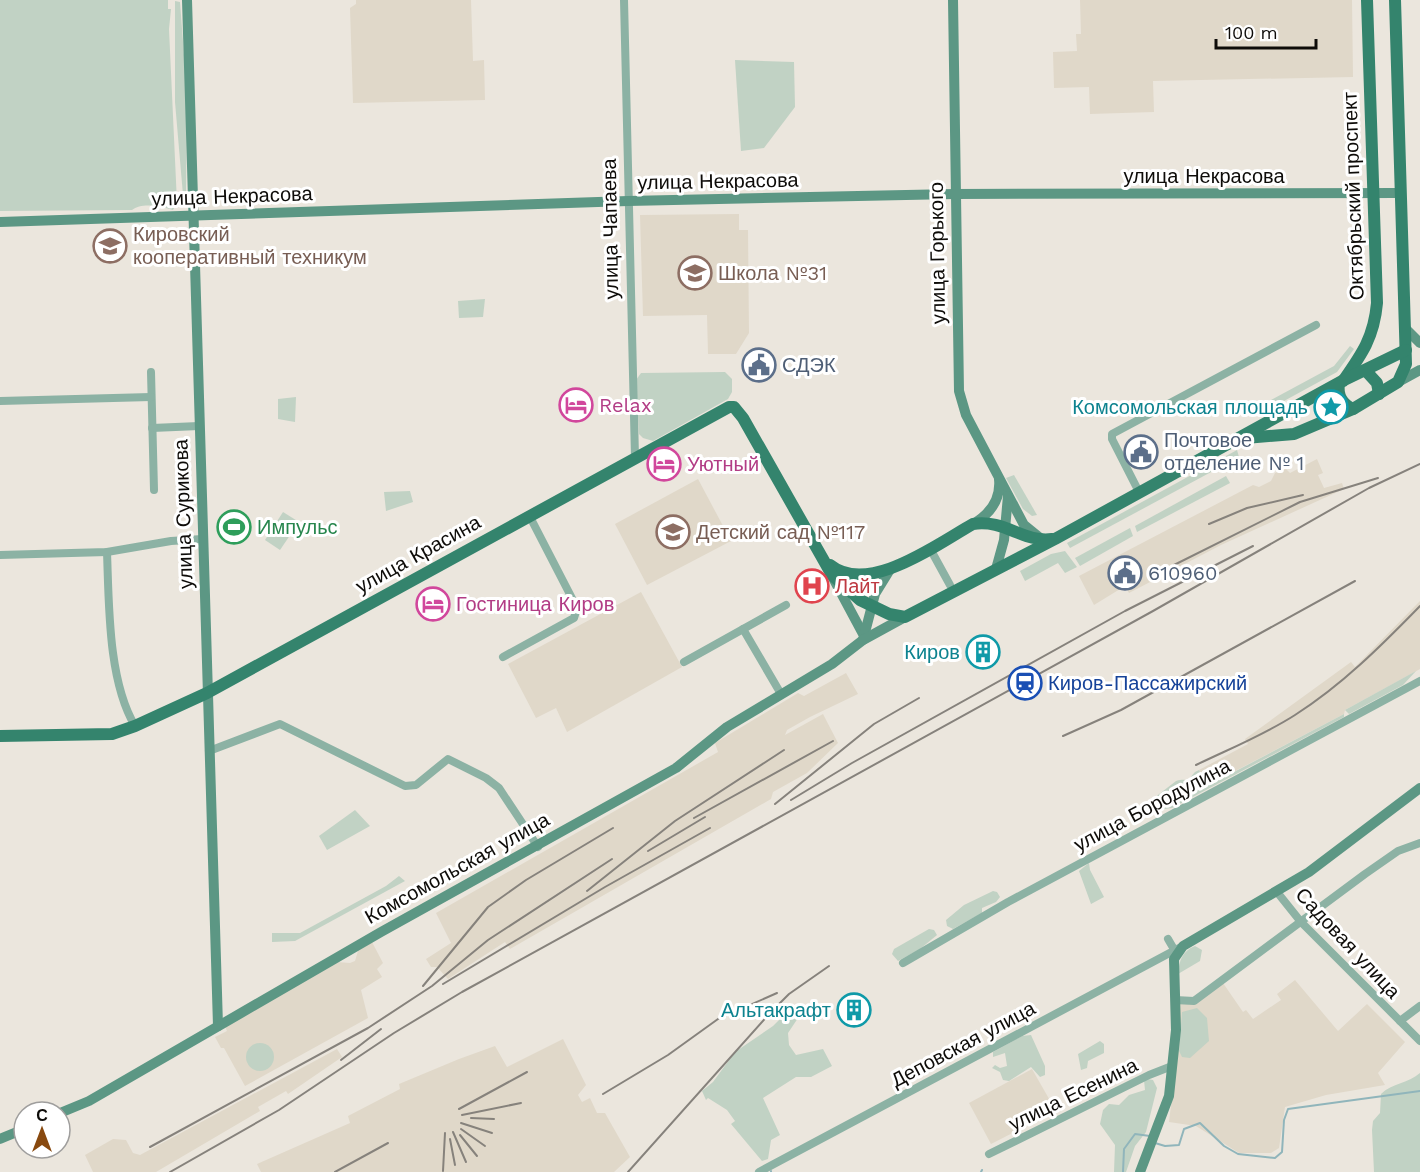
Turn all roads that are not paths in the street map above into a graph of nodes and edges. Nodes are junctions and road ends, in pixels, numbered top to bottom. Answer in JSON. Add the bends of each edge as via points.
{"nodes":[{"id":1,"x":187,"y":0,"type":"edge"},
{"id":2,"x":624,"y":0,"type":"edge"},
{"id":3,"x":952,"y":0,"type":"edge"},
{"id":4,"x":1367,"y":0,"type":"edge"},
{"id":5,"x":1395,"y":0,"type":"edge"},
{"id":6,"x":1401,"y":193,"type":"junction"},
{"id":7,"x":954,"y":194,"type":"junction"},
{"id":8,"x":1372,"y":194,"type":"junction"},
{"id":9,"x":628,"y":201,"type":"junction"},
{"id":10,"x":193,"y":215,"type":"junction"},
{"id":11,"x":0,"y":222,"type":"edge"},
{"id":12,"x":1316,"y":325,"type":"dead end"},
{"id":13,"x":1405,"y":328,"type":"junction"},
{"id":14,"x":1420,"y":344,"type":"edge"},
{"id":15,"x":1406,"y":350,"type":"junction"},
{"id":16,"x":1420,"y":370,"type":"edge"},
{"id":17,"x":1366,"y":371,"type":"junction"},
{"id":18,"x":151,"y":372,"type":"dead end"},
{"id":19,"x":1340,"y":382,"type":"junction"},
{"id":20,"x":1398,"y":382,"type":"junction"},
{"id":21,"x":1379,"y":394,"type":"junction"},
{"id":22,"x":152,"y":397,"type":"junction"},
{"id":23,"x":0,"y":401,"type":"edge"},
{"id":24,"x":1353,"y":409,"type":"junction"},
{"id":25,"x":1287,"y":412,"type":"junction"},
{"id":26,"x":199,"y":426,"type":"junction"},
{"id":27,"x":152,"y":428,"type":"junction"},
{"id":28,"x":1294,"y":434,"type":"junction"},
{"id":29,"x":1237,"y":439,"type":"junction"},
{"id":30,"x":635,"y":457,"type":"junction"},
{"id":31,"x":999,"y":479,"type":"junction"},
{"id":32,"x":154,"y":490,"type":"dead end"},
{"id":33,"x":1139,"y":492,"type":"junction"},
{"id":34,"x":1008,"y":495,"type":"junction"},
{"id":35,"x":529,"y":515,"type":"junction"},
{"id":36,"x":974,"y":524,"type":"junction"},
{"id":37,"x":1005,"y":526,"type":"junction"},
{"id":38,"x":202,"y":539,"type":"junction"},
{"id":39,"x":1052,"y":539,"type":"junction"},
{"id":40,"x":107,"y":552,"type":"junction"},
{"id":41,"x":933,"y":554,"type":"dead end"},
{"id":42,"x":0,"y":555,"type":"edge"},
{"id":43,"x":820,"y":556,"type":"junction"},
{"id":44,"x":891,"y":568,"type":"junction"},
{"id":45,"x":996,"y":569,"type":"junction"},
{"id":46,"x":832,"y":575,"type":"junction"},
{"id":47,"x":950,"y":585,"type":"dead end"},
{"id":48,"x":786,"y":605,"type":"dead end"},
{"id":49,"x":870,"y":606,"type":"junction"},
{"id":50,"x":905,"y":617,"type":"junction"},
{"id":51,"x":743,"y":629,"type":"junction"},
{"id":52,"x":863,"y":637,"type":"junction"},
{"id":53,"x":503,"y":657,"type":"dead end"},
{"id":54,"x":684,"y":662,"type":"dead end"},
{"id":55,"x":1420,"y":681,"type":"edge"},
{"id":56,"x":207,"y":693,"type":"junction"},
{"id":57,"x":781,"y":694,"type":"junction"},
{"id":58,"x":135,"y":726,"type":"junction"},
{"id":59,"x":0,"y":736,"type":"edge"},
{"id":60,"x":209,"y":751,"type":"junction"},
{"id":61,"x":1420,"y":788,"type":"edge"},
{"id":62,"x":1418,"y":844,"type":"edge"},
{"id":63,"x":538,"y":847,"type":"junction"},
{"id":64,"x":1277,"y":892,"type":"junction"},
{"id":65,"x":1301,"y":922,"type":"junction"},
{"id":66,"x":1175,"y":943,"type":"junction"},
{"id":67,"x":903,"y":963,"type":"dead end"},
{"id":68,"x":1175,"y":1000,"type":"junction"},
{"id":69,"x":1420,"y":1006,"type":"edge"},
{"id":70,"x":1400,"y":1022,"type":"junction"},
{"id":71,"x":218,"y":1026,"type":"junction"},
{"id":72,"x":1420,"y":1041,"type":"edge"},
{"id":73,"x":1172,"y":1066,"type":"junction"},
{"id":74,"x":72,"y":1108,"type":"edge"},
{"id":75,"x":989,"y":1154,"type":"dead end"},
{"id":76,"x":759,"y":1172,"type":"edge"},
{"id":77,"x":1140,"y":1172,"type":"edge"}],
"edges":[{"from":1,"to":10,"type":"street","name":"улица Сурикова"},
{"from":2,"to":9,"type":"street","name":"улица Чапаева"},
{"from":3,"to":7,"type":"street","name":"улица Горького"},
{"from":4,"to":8,"type":"main road","name":"Октябрьский проспект"},
{"from":5,"to":6,"type":"main road"},
{"from":6,"to":8,"type":"street","name":"улица Некрасова"},
{"from":6,"to":13,"type":"main road"},
{"from":7,"to":8,"type":"street","name":"улица Некрасова"},
{"from":7,"to":9,"type":"street","name":"улица Некрасова"},
{"from":7,"to":31,"type":"street","name":"улица Горького","via":[[958,385],[966,415]]},
{"from":8,"to":19,"type":"main road","name":"Октябрьский проспект","via":[[1377,303],[1374,328],[1361,355]]},
{"from":9,"to":10,"type":"street","name":"улица Некрасова"},
{"from":9,"to":30,"type":"street","name":"улица Чапаева"},
{"from":10,"to":11,"type":"street","name":"улица Некрасова"},
{"from":10,"to":26,"type":"street","name":"улица Сурикова"},
{"from":12,"to":33,"type":"street","via":[[1112,434]]},
{"from":13,"to":14,"type":"street"},
{"from":13,"to":15,"type":"main road"},
{"from":14,"to":15,"type":"street","name":"Комсомольская улица"},
{"from":15,"to":17,"type":"main road","name":"Комсомольская улица"},
{"from":15,"to":20,"type":"main road","via":[[1406,364]]},
{"from":16,"to":20,"type":"street","name":"Комсомольская улица"},
{"from":17,"to":19,"type":"main road","name":"Комсомольская улица"},
{"from":17,"to":21,"type":"main road","via":[[1377,383]]},
{"from":18,"to":22,"type":"street"},
{"from":19,"to":24,"type":"main road","via":[[1338,392],[1344,405]]},
{"from":19,"to":25,"type":"main road","name":"Комсомольская улица"},
{"from":20,"to":21,"type":"main road","name":"Комсомольская улица"},
{"from":21,"to":24,"type":"main road","name":"Комсомольская улица"},
{"from":22,"to":23,"type":"street"},
{"from":22,"to":27,"type":"street"},
{"from":24,"to":28,"type":"main road","name":"Комсомольская улица"},
{"from":25,"to":28,"type":"main road"},
{"from":25,"to":29,"type":"main road","name":"Комсомольская улица"},
{"from":26,"to":27,"type":"street"},
{"from":26,"to":38,"type":"street","name":"улица Сурикова"},
{"from":27,"to":32,"type":"street"},
{"from":28,"to":29,"type":"main road","name":"Комсомольская улица"},
{"from":29,"to":33,"type":"main road","name":"Комсомольская улица"},
{"from":30,"to":35,"type":"main road","name":"улица Красина"},
{"from":30,"to":43,"type":"main road","name":"улица Красина","via":[[722,409],[734,407]]},
{"from":31,"to":34,"type":"street","name":"улица Горького"},
{"from":31,"to":36,"type":"street","via":[[994,505]]},
{"from":33,"to":39,"type":"main road","name":"Комсомольская улица"},
{"from":34,"to":37,"type":"street"},
{"from":34,"to":39,"type":"street","name":"улица Горького","via":[[1032,533]]},
{"from":35,"to":53,"type":"street","via":[[577,608],[574,618]]},
{"from":35,"to":56,"type":"main road","name":"улица Красина"},
{"from":36,"to":37,"type":"main road","via":[[990,522]]},
{"from":36,"to":44,"type":"main road"},
{"from":37,"to":39,"type":"main road","via":[[1031,538]]},
{"from":37,"to":45,"type":"street"},
{"from":38,"to":40,"type":"street"},
{"from":38,"to":56,"type":"street","name":"улица Сурикова"},
{"from":39,"to":45,"type":"main road","name":"Комсомольская улица"},
{"from":40,"to":42,"type":"street"},
{"from":40,"to":58,"type":"street","via":[[115,658]]},
{"from":41,"to":47,"type":"street"},
{"from":43,"to":44,"type":"main road","via":[[848,575],[863,576]]},
{"from":43,"to":46,"type":"main road"},
{"from":44,"to":49,"type":"street"},
{"from":45,"to":50,"type":"main road","name":"Комсомольская улица"},
{"from":46,"to":49,"type":"main road"},
{"from":46,"to":52,"type":"street"},
{"from":48,"to":51,"type":"street"},
{"from":49,"to":50,"type":"main road"},
{"from":49,"to":52,"type":"street"},
{"from":50,"to":52,"type":"street","name":"Комсомольская улица"},
{"from":51,"to":54,"type":"street"},
{"from":51,"to":57,"type":"street"},
{"from":52,"to":57,"type":"street","name":"Комсомольская улица","via":[[832,664]]},
{"from":55,"to":67,"type":"street","name":"улица Бородулина","via":[[1008,902]]},
{"from":56,"to":58,"type":"main road","name":"улица Красина"},
{"from":56,"to":60,"type":"street","name":"улица Сурикова"},
{"from":57,"to":63,"type":"street","name":"Комсомольская улица","via":[[708,740],[676,768]]},
{"from":58,"to":59,"type":"main road","name":"улица Красина","via":[[119,732],[77,736]]},
{"from":60,"to":63,"type":"street","via":[[280,724],[405,786],[416,785],[448,759],[499,788]]},
{"from":60,"to":71,"type":"street","name":"улица Сурикова"},
{"from":61,"to":64,"type":"street","name":"Деповская улица"},
{"from":62,"to":65,"type":"street","via":[[1398,851]]},
{"from":63,"to":71,"type":"street","name":"Комсомольская улица"},
{"from":64,"to":65,"type":"street","name":"Садовая улица"},
{"from":64,"to":66,"type":"street","name":"Деповская улица"},
{"from":65,"to":68,"type":"street","via":[[1194,1001]]},
{"from":65,"to":70,"type":"street","name":"Садовая улица"},
{"from":66,"to":68,"type":"street"},
{"from":66,"to":76,"type":"street","name":"Деповская улица"},
{"from":68,"to":73,"type":"street"},
{"from":69,"to":70,"type":"street"},
{"from":70,"to":72,"type":"street","name":"Садовая улица"},
{"from":71,"to":74,"type":"street","name":"Комсомольская улица"},
{"from":73,"to":75,"type":"street","name":"улица Есенина"},
{"from":73,"to":77,"type":"street","via":[[1169,1096]]}]}
